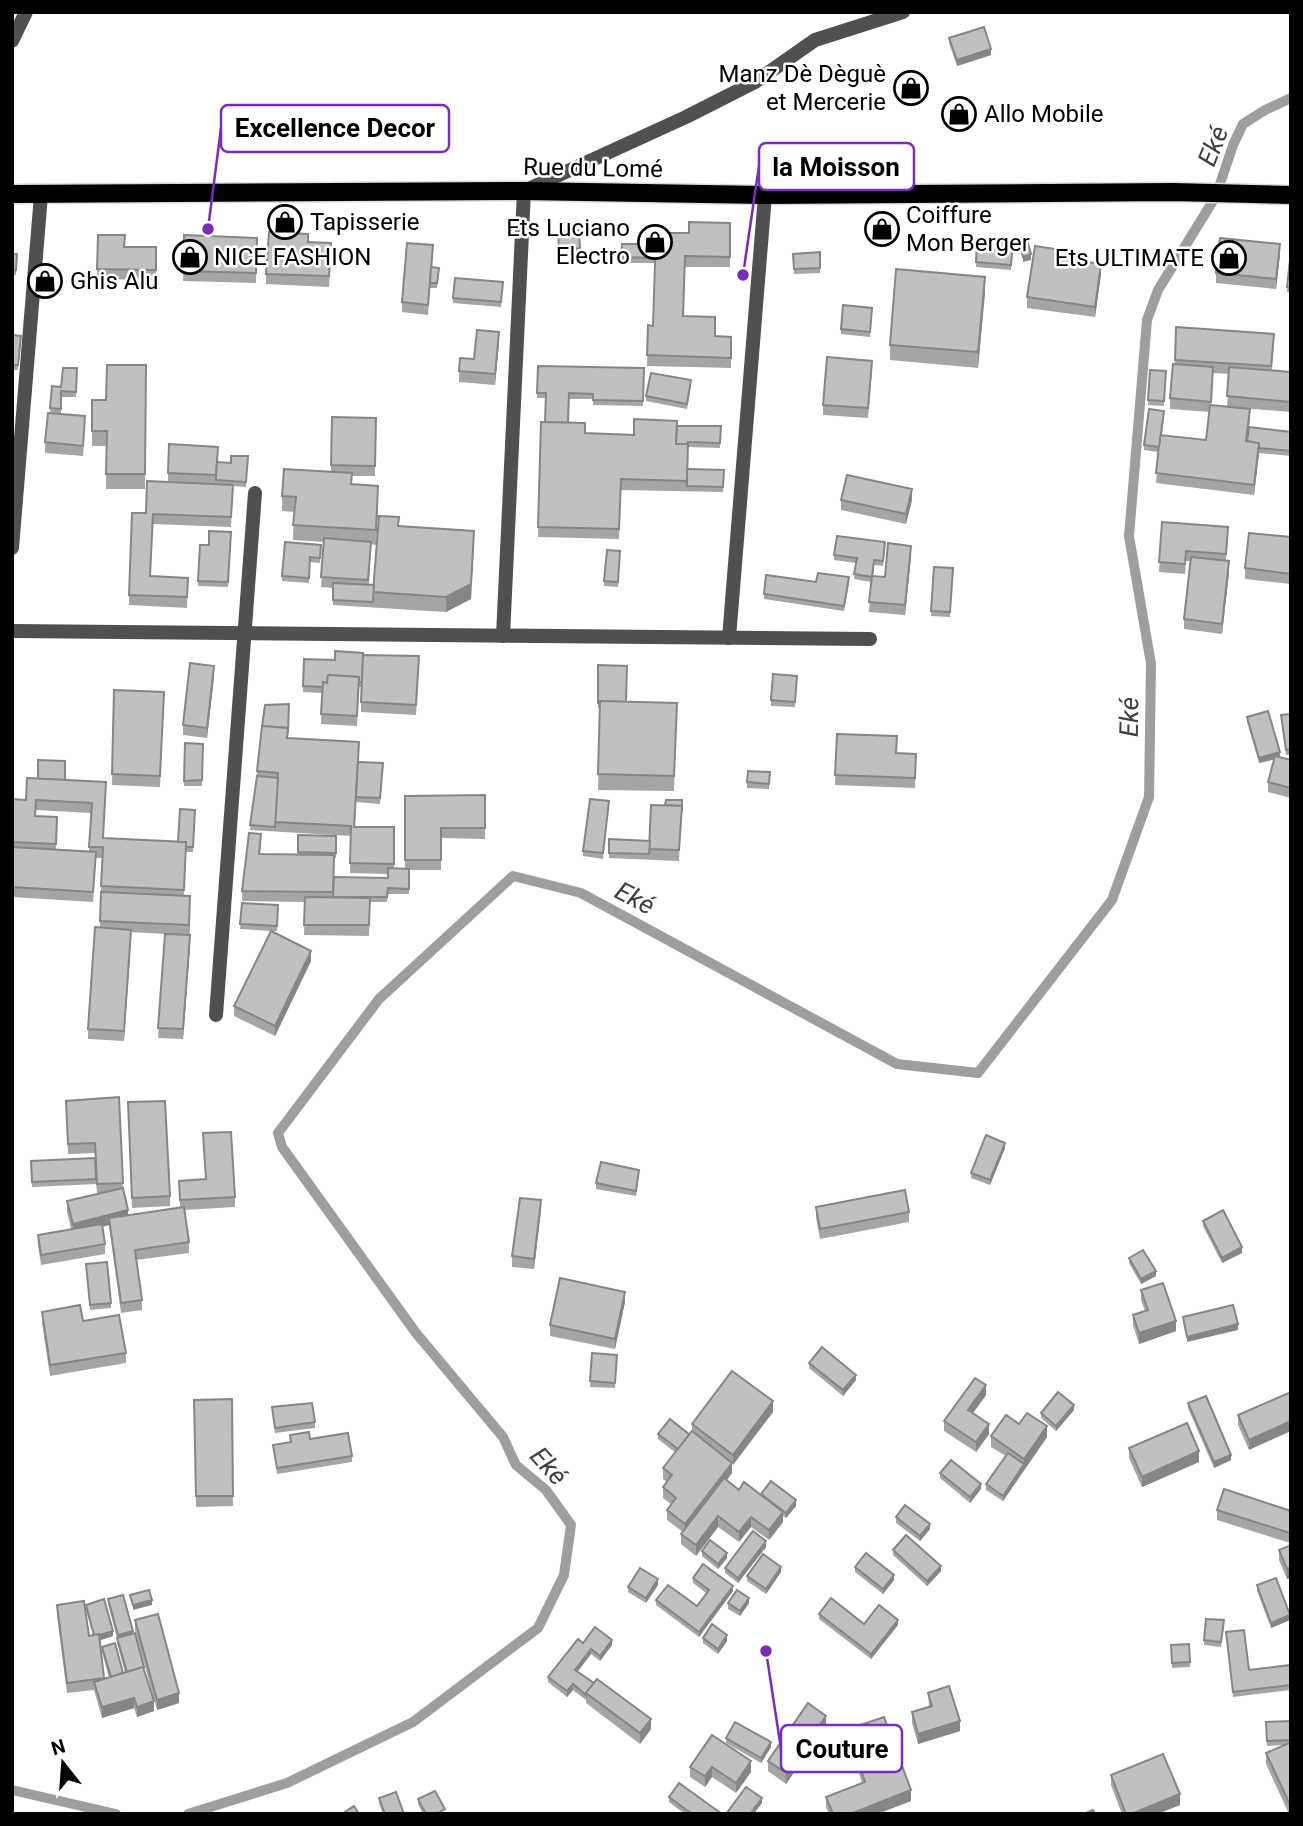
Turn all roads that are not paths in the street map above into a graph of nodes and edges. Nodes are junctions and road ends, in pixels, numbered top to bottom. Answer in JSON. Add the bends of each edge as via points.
{"nodes":[{"id":1,"x":26,"y":12,"type":"edge"},
{"id":2,"x":904,"y":12,"type":"edge"},
{"id":3,"x":12,"y":41,"type":"edge"},
{"id":4,"x":524,"y":191,"type":"junction"},
{"id":5,"x":12,"y":194,"type":"edge"},
{"id":6,"x":41,"y":195,"type":"junction"},
{"id":7,"x":765,"y":195,"type":"junction"},
{"id":8,"x":1291,"y":195,"type":"edge"},
{"id":9,"x":255,"y":493,"type":"dead end"},
{"id":10,"x":12,"y":548,"type":"edge"},
{"id":11,"x":12,"y":631,"type":"edge"},
{"id":12,"x":244,"y":634,"type":"junction"},
{"id":13,"x":503,"y":635,"type":"junction"},
{"id":14,"x":729,"y":638,"type":"junction"},
{"id":15,"x":870,"y":639,"type":"dead end"},
{"id":16,"x":216,"y":1015,"type":"dead end"}],
"edges":[{"from":1,"to":3,"type":"street"},
{"from":2,"to":4,"type":"street","via":[[816,40],[755,82]]},
{"from":4,"to":6,"type":"main road","name":"Rue du Lomé"},
{"from":4,"to":7,"type":"main road","name":"Rue du Lomé"},
{"from":4,"to":13,"type":"street"},
{"from":5,"to":6,"type":"main road","name":"Rue du Lomé"},
{"from":6,"to":10,"type":"street"},
{"from":7,"to":8,"type":"main road","name":"Rue du Lomé"},
{"from":7,"to":14,"type":"street"},
{"from":9,"to":12,"type":"street"},
{"from":11,"to":12,"type":"street"},
{"from":12,"to":13,"type":"street"},
{"from":12,"to":16,"type":"street"},
{"from":13,"to":14,"type":"street"},
{"from":14,"to":15,"type":"street"}]}
